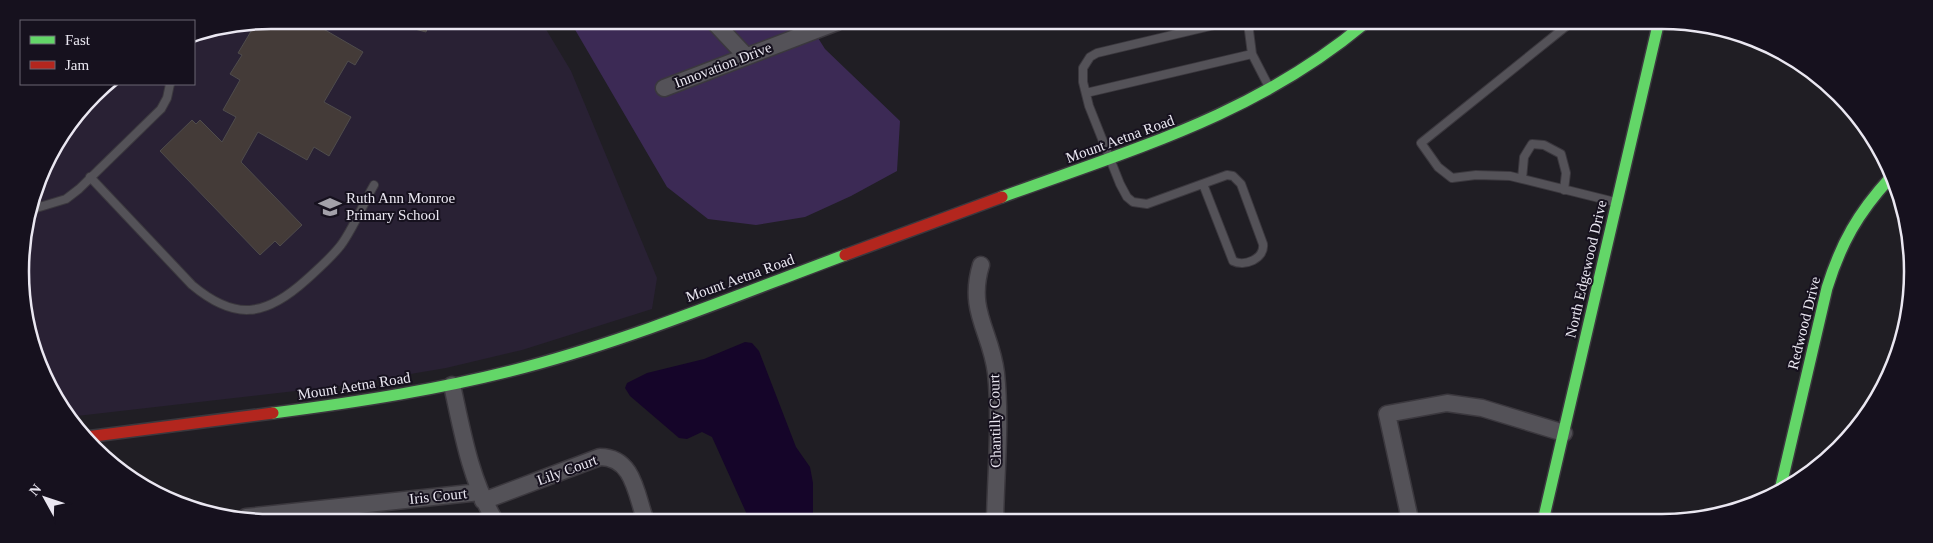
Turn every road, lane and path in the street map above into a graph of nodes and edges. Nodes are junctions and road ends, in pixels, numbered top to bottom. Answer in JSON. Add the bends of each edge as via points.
{"nodes":[{"id":1,"x":720,"y":29,"type":"edge"},
{"id":2,"x":818,"y":29,"type":"edge"},
{"id":3,"x":1199,"y":29,"type":"edge"},
{"id":4,"x":1249,"y":29,"type":"edge"},
{"id":5,"x":1358,"y":29,"type":"edge"},
{"id":6,"x":1563,"y":29,"type":"edge"},
{"id":7,"x":1657,"y":29,"type":"edge"},
{"id":8,"x":1252,"y":54,"type":"junction"},
{"id":9,"x":746,"y":56,"type":"junction"},
{"id":10,"x":170,"y":85,"type":"edge"},
{"id":11,"x":664,"y":88,"type":"dead end"},
{"id":12,"x":1272,"y":91,"type":"junction"},
{"id":13,"x":1086,"y":94,"type":"junction"},
{"id":14,"x":1110,"y":159,"type":"junction"},
{"id":15,"x":90,"y":178,"type":"junction"},
{"id":16,"x":1522,"y":179,"type":"junction"},
{"id":17,"x":1887,"y":181,"type":"edge"},
{"id":18,"x":1203,"y":184,"type":"junction"},
{"id":19,"x":374,"y":185,"type":"dead end"},
{"id":20,"x":1564,"y":190,"type":"junction"},
{"id":21,"x":1617,"y":203,"type":"junction"},
{"id":22,"x":37,"y":208,"type":"edge"},
{"id":23,"x":981,"y":265,"type":"dead end"},
{"id":24,"x":452,"y":386,"type":"junction"},
{"id":25,"x":1564,"y":433,"type":"junction"},
{"id":26,"x":93,"y":436,"type":"edge"},
{"id":27,"x":1782,"y":483,"type":"edge"},
{"id":28,"x":482,"y":496,"type":"junction"},
{"id":29,"x":270,"y":514,"type":"edge"},
{"id":30,"x":491,"y":514,"type":"edge"},
{"id":31,"x":643,"y":514,"type":"edge"},
{"id":32,"x":994,"y":514,"type":"edge"},
{"id":33,"x":1409,"y":514,"type":"edge"},
{"id":34,"x":1545,"y":514,"type":"edge"}],
"edges":[{"from":1,"to":9,"type":"street"},
{"from":2,"to":9,"type":"street","name":"Innovation Drive"},
{"from":3,"to":13,"type":"lane","via":[[1090,57],[1083,68]]},
{"from":4,"to":8,"type":"lane"},
{"from":5,"to":12,"type":"street","name":"Mount Aetna Road"},
{"from":6,"to":16,"type":"lane","via":[[1421,143],[1438,167],[1452,178],[1476,175]]},
{"from":7,"to":21,"type":"street","name":"North Edgewood Drive"},
{"from":8,"to":12,"type":"lane"},
{"from":8,"to":13,"type":"lane"},
{"from":9,"to":11,"type":"street","name":"Innovation Drive"},
{"from":10,"to":15,"type":"lane","via":[[161,109]]},
{"from":12,"to":14,"type":"street","name":"Mount Aetna Road","via":[[1202,124]]},
{"from":13,"to":14,"type":"lane"},
{"from":14,"to":18,"type":"lane","via":[[1123,191],[1133,202],[1140,204]]},
{"from":14,"to":24,"type":"street","name":"Mount Aetna Road","via":[[597,346]]},
{"from":15,"to":19,"type":"lane","via":[[192,285],[211,300],[244,310],[265,308],[282,300],[327,262],[341,244]]},
{"from":15,"to":22,"type":"lane","via":[[66,199]]},
{"from":16,"to":20,"type":"lane"},
{"from":16,"to":20,"type":"lane","via":[[1524,157],[1532,144],[1544,144],[1561,154],[1566,173]]},
{"from":17,"to":27,"type":"street","name":"Redwood Drive","via":[[1852,226],[1838,255],[1827,288]]},
{"from":18,"to":18,"type":"lane","via":[[1227,175],[1238,179],[1264,244],[1258,258],[1243,264],[1233,261]]},
{"from":20,"to":21,"type":"lane"},
{"from":21,"to":25,"type":"street","name":"North Edgewood Drive"},
{"from":23,"to":32,"type":"street","name":"Chantilly Court","via":[[976,281],[976,298],[996,371],[998,398]]},
{"from":24,"to":26,"type":"street","name":"Mount Aetna Road","via":[[342,404]]},
{"from":24,"to":28,"type":"street"},
{"from":25,"to":33,"type":"street","via":[[1482,408],[1447,403],[1387,414]]},
{"from":25,"to":34,"type":"street","name":"North Edgewood Drive"},
{"from":28,"to":29,"type":"street","name":"Iris Court"},
{"from":28,"to":30,"type":"street"},
{"from":28,"to":31,"type":"street","name":"Lily Court","via":[[600,457],[612,457],[628,470]]}]}
